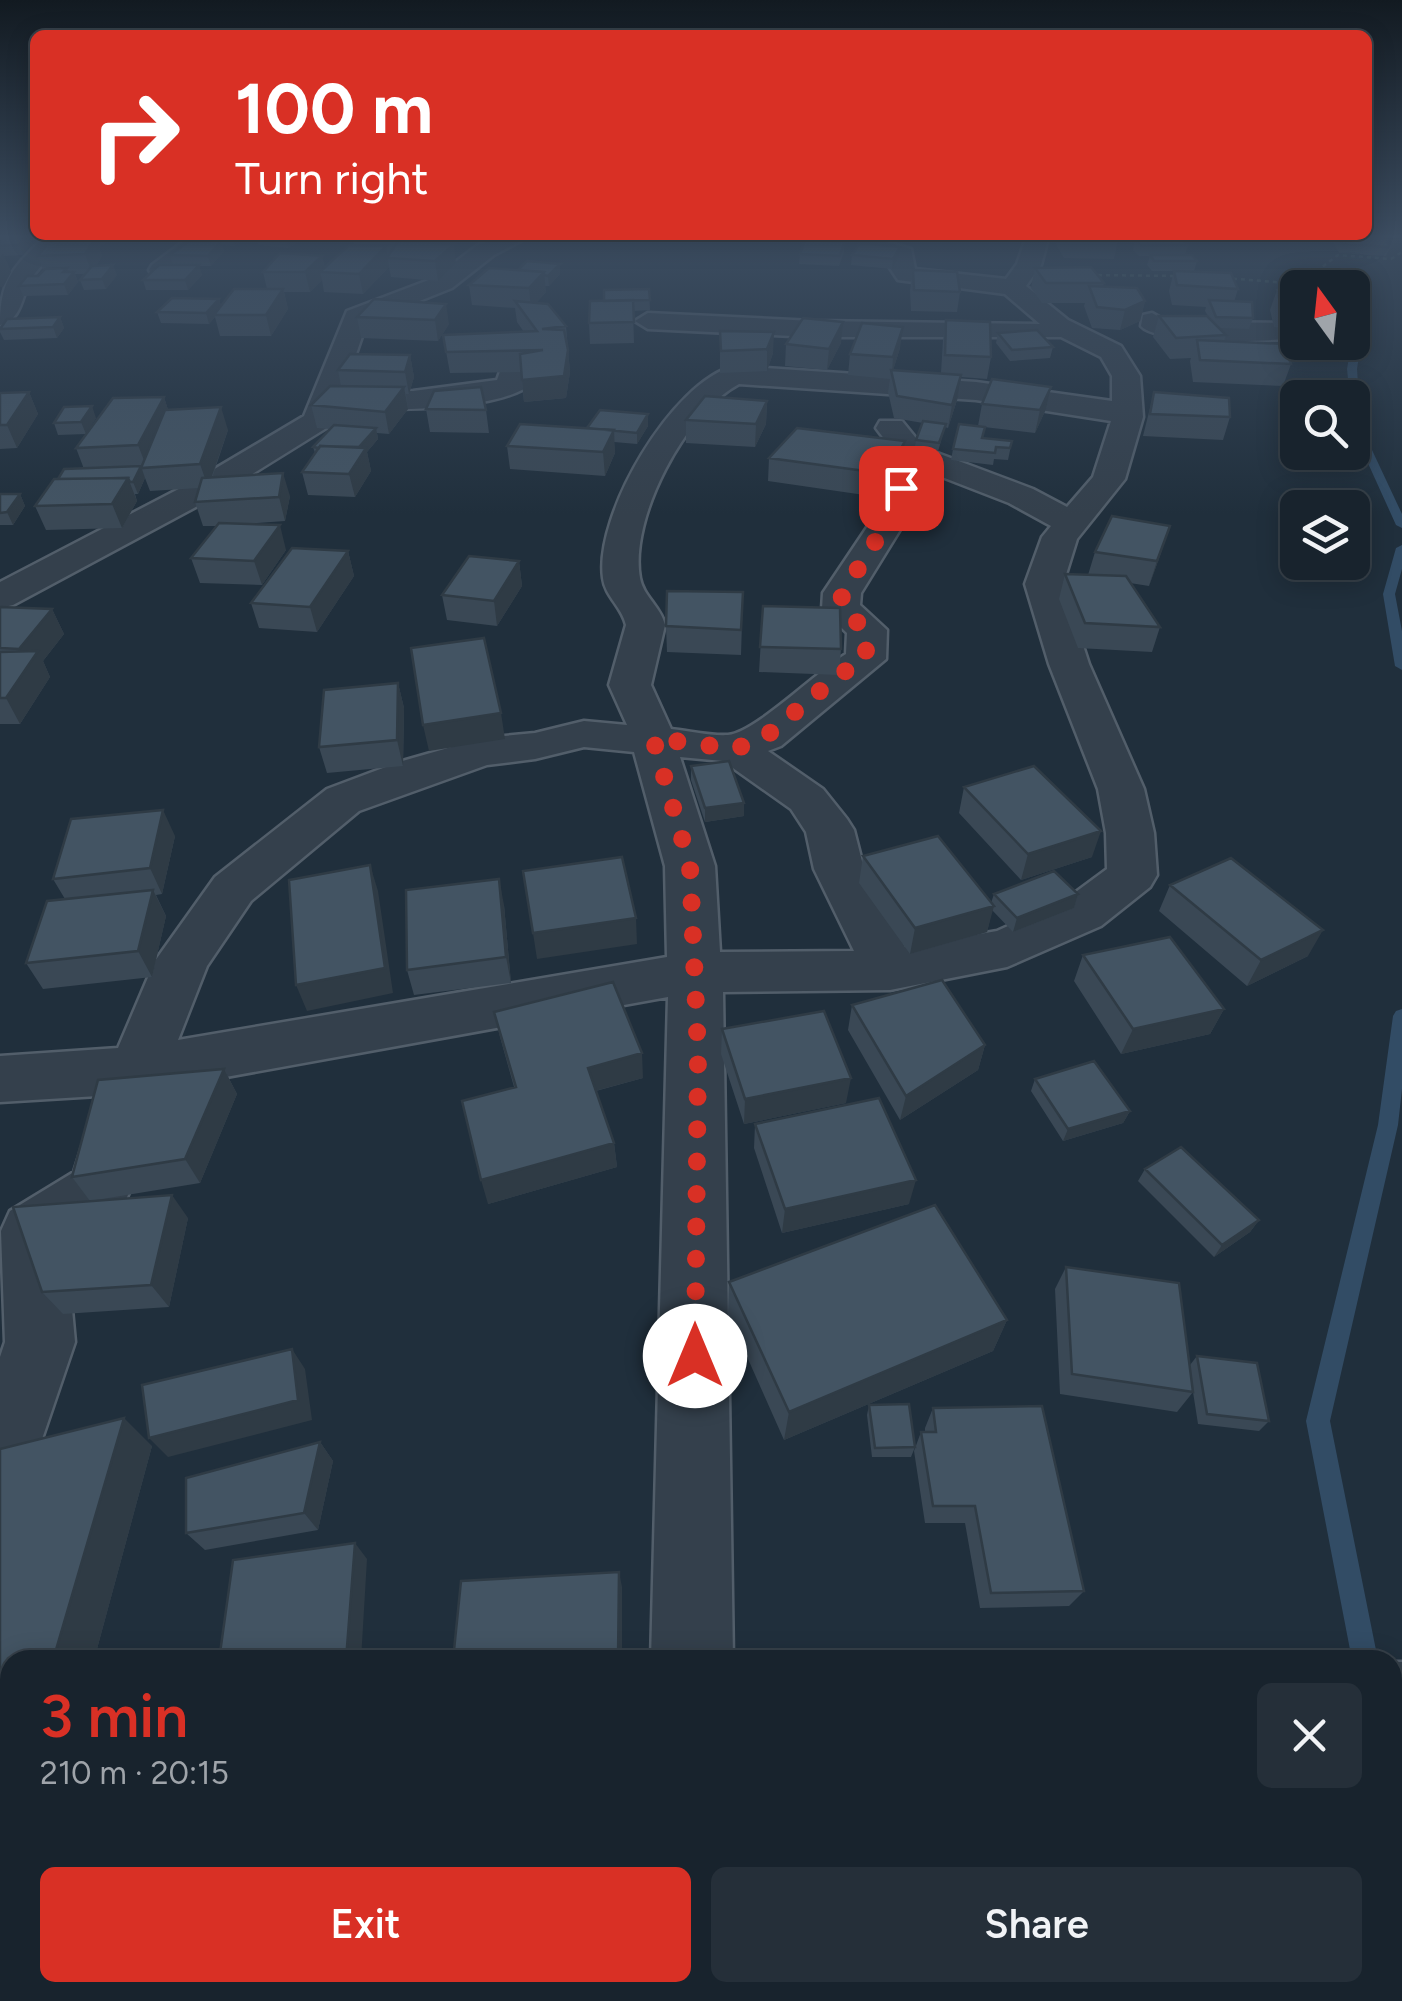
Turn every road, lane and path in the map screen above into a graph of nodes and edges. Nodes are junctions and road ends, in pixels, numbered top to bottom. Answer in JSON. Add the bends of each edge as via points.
{"nodes":[{"id":1,"x":353,"y":327,"type":"edge"},
{"id":2,"x":779,"y":327,"type":"edge"},
{"id":3,"x":1058,"y":327,"type":"edge"},
{"id":4,"x":1062,"y":327,"type":"edge"},
{"id":5,"x":1135,"y":327,"type":"edge"},
{"id":6,"x":1158,"y":327,"type":"edge"},
{"id":7,"x":1280,"y":332,"type":"edge"},
{"id":8,"x":523,"y":346,"type":"edge"},
{"id":9,"x":1111,"y":352,"type":"junction"},
{"id":10,"x":834,"y":382,"type":"junction"},
{"id":11,"x":326,"y":401,"type":"junction"},
{"id":12,"x":1128,"y":417,"type":"junction"},
{"id":13,"x":913,"y":455,"type":"junction"},
{"id":14,"x":1072,"y":523,"type":"junction"},
{"id":15,"x":0,"y":597,"type":"edge"},
{"id":16,"x":653,"y":738,"type":"junction"},
{"id":17,"x":735,"y":749,"type":"junction"},
{"id":18,"x":890,"y":970,"type":"junction"},
{"id":19,"x":694,"y":972,"type":"junction"},
{"id":20,"x":140,"y":1070,"type":"junction"},
{"id":21,"x":0,"y":1079,"type":"edge"},
{"id":22,"x":0,"y":1460,"type":"edge"},
{"id":23,"x":692,"y":1650,"type":"edge"}],
"edges":[{"from":1,"to":11,"type":"street"},
{"from":2,"to":3,"type":"street"},
{"from":4,"to":9,"type":"street"},
{"from":5,"to":9,"type":"street"},
{"from":6,"to":7,"type":"street"},
{"from":8,"to":11,"type":"street","via":[[514,384],[504,388],[413,400]]},
{"from":9,"to":12,"type":"street","via":[[1126,376]]},
{"from":10,"to":12,"type":"street","via":[[976,391]]},
{"from":10,"to":13,"type":"street","via":[[893,429]]},
{"from":10,"to":16,"type":"street","via":[[772,375],[720,380],[674,433],[632,504],[621,582],[646,632],[630,685]]},
{"from":11,"to":15,"type":"street","via":[[317,421],[208,487]]},
{"from":12,"to":14,"type":"street","via":[[1110,478]]},
{"from":13,"to":14,"type":"street"},
{"from":13,"to":17,"type":"street","via":[[889,520],[842,594],[841,608],[866,630],[866,659],[765,737]]},
{"from":14,"to":18,"type":"street","via":[[1060,537],[1044,584],[1121,788],[1132,874],[1084,913],[1007,948]]},
{"from":16,"to":17,"type":"street"},
{"from":16,"to":19,"type":"street","via":[[690,866]]},
{"from":16,"to":20,"type":"street","via":[[584,734],[483,752],[342,800],[233,888],[182,961]]},
{"from":17,"to":18,"type":"street","via":[[807,799],[830,830],[838,869]]},
{"from":18,"to":19,"type":"street"},
{"from":19,"to":20,"type":"street"},
{"from":19,"to":23,"type":"street"},
{"from":20,"to":21,"type":"street"},
{"from":20,"to":22,"type":"street","via":[[116,1125],[101,1188],[33,1231],[40,1342]]}]}
